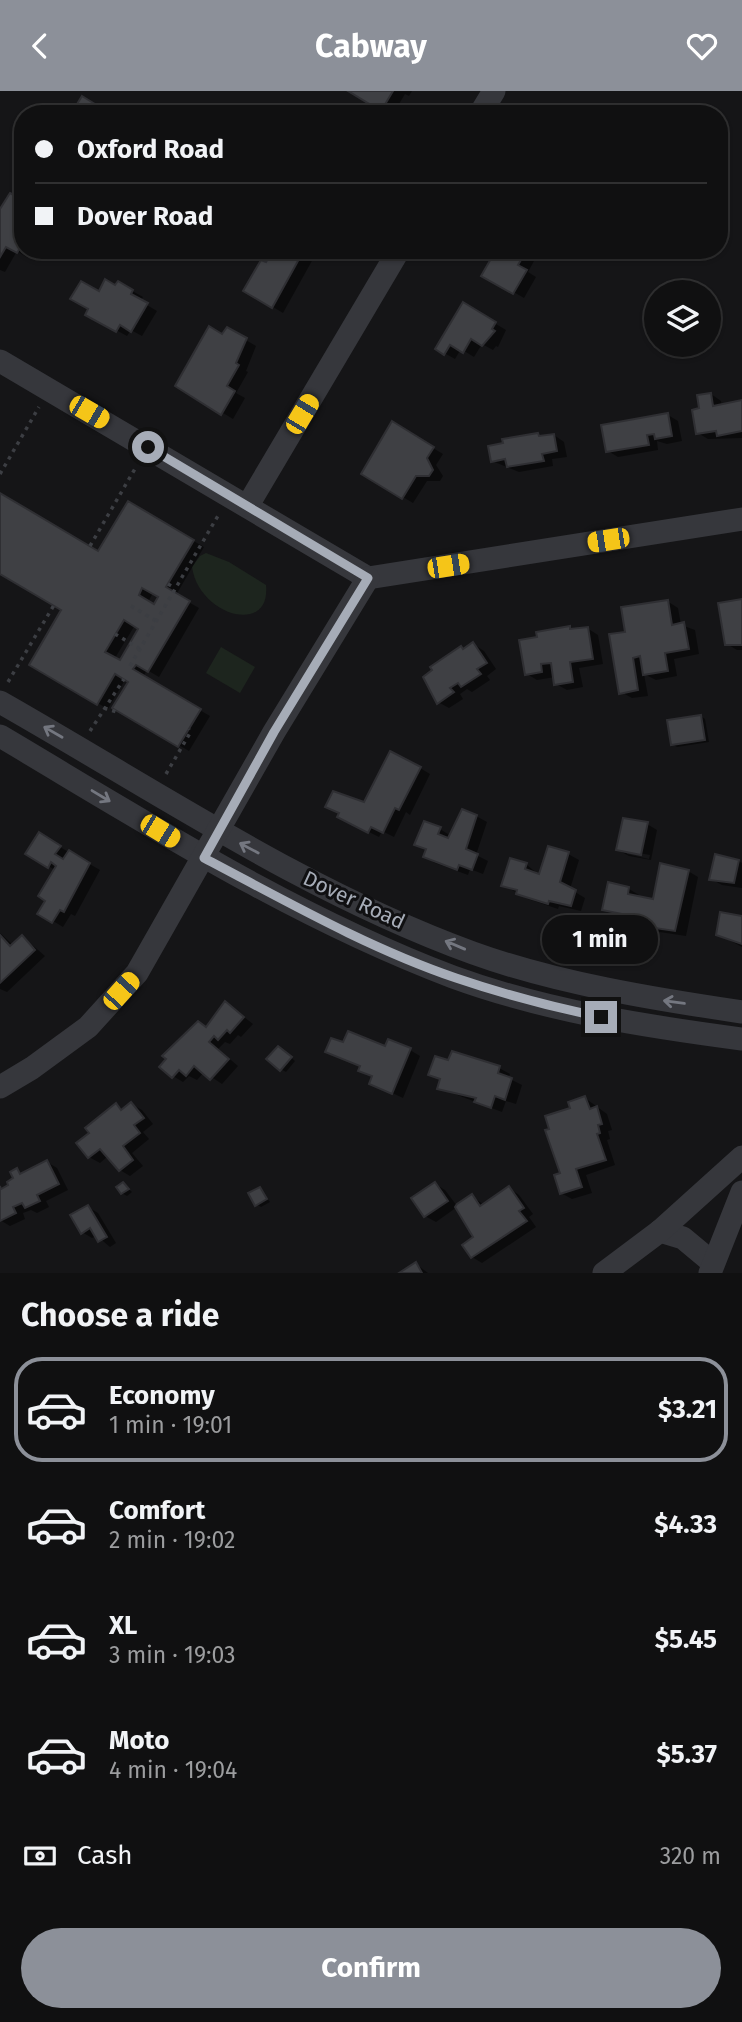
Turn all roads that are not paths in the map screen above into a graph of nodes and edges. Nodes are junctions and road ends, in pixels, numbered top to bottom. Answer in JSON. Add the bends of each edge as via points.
{"nodes":[{"id":1,"x":394,"y":259,"type":"edge"},
{"id":2,"x":0,"y":361,"type":"edge"},
{"id":3,"x":248,"y":505,"type":"junction"},
{"id":4,"x":742,"y":519,"type":"edge"},
{"id":5,"x":368,"y":578,"type":"junction"},
{"id":6,"x":2,"y":695,"type":"edge"},
{"id":7,"x":0,"y":736,"type":"edge"},
{"id":8,"x":218,"y":832,"type":"junction"},
{"id":9,"x":204,"y":858,"type":"junction"},
{"id":10,"x":742,"y":1012,"type":"edge"},
{"id":11,"x":742,"y":1039,"type":"edge"},
{"id":12,"x":0,"y":1087,"type":"edge"},
{"id":13,"x":742,"y":1157,"type":"edge"},
{"id":14,"x":742,"y":1192,"type":"edge"},
{"id":15,"x":660,"y":1231,"type":"junction"},
{"id":16,"x":711,"y":1268,"type":"edge"},
{"id":17,"x":604,"y":1273,"type":"edge"}],
"edges":[{"from":1,"to":3,"type":"street"},
{"from":2,"to":3,"type":"street"},
{"from":3,"to":5,"type":"street"},
{"from":4,"to":5,"type":"street"},
{"from":5,"to":8,"type":"street"},
{"from":8,"to":6,"type":"street","name":"Dover Road","one_way":true},
{"from":7,"to":9,"type":"street","name":"Dover Road","one_way":true},
{"from":8,"to":9,"type":"street"},
{"from":10,"to":8,"type":"street","name":"Dover Road","one_way":true,"via":[[645,998],[474,953],[346,899]]},
{"from":9,"to":11,"type":"street","name":"Dover Road","via":[[330,923],[455,978],[553,1007],[649,1027]]},
{"from":9,"to":12,"type":"street","via":[[129,982],[88,1027]]},
{"from":13,"to":15,"type":"street"},
{"from":14,"to":16,"type":"street"},
{"from":15,"to":16,"type":"street","via":[[683,1238]]},
{"from":15,"to":17,"type":"street"}]}
